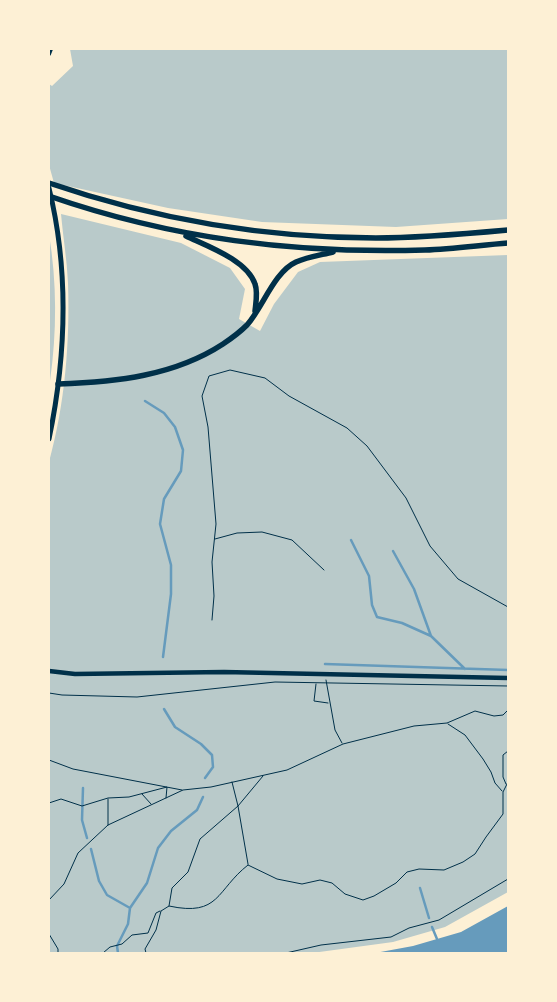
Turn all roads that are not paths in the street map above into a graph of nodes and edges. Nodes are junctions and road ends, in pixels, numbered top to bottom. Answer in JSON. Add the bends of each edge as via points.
{"nodes":[{"id":1,"x":51,"y":49,"type":"edge"},
{"id":2,"x":49,"y":54,"type":"edge"},
{"id":3,"x":49,"y":183,"type":"edge"},
{"id":4,"x":49,"y":188,"type":"edge"},
{"id":5,"x":49,"y":196,"type":"edge"},
{"id":6,"x":508,"y":230,"type":"edge"},
{"id":7,"x":180,"y":233,"type":"junction"},
{"id":8,"x":508,"y":243,"type":"edge"},
{"id":9,"x":340,"y":250,"type":"junction"},
{"id":10,"x":254,"y":315,"type":"junction"},
{"id":11,"x":58,"y":384,"type":"junction"},
{"id":12,"x":49,"y":439,"type":"edge"},
{"id":13,"x":49,"y":671,"type":"edge"},
{"id":14,"x":508,"y":678,"type":"edge"}],
"edges":[{"from":1,"to":2,"type":"street"},
{"from":3,"to":6,"type":"highway","via":[[181,220],[255,231],[376,238]]},
{"from":4,"to":11,"type":"main road","via":[[63,306]]},
{"from":5,"to":7,"type":"highway"},
{"from":7,"to":9,"type":"highway","via":[[254,244]]},
{"from":7,"to":10,"type":"highway","via":[[246,270],[256,284]]},
{"from":8,"to":9,"type":"highway","via":[[427,250]]},
{"from":9,"to":10,"type":"highway","via":[[297,261],[287,268]]},
{"from":10,"to":11,"type":"highway","via":[[236,335],[212,351],[160,373],[104,382]]},
{"from":11,"to":12,"type":"main road"},
{"from":13,"to":14,"type":"street","via":[[75,674],[224,672]]}]}
